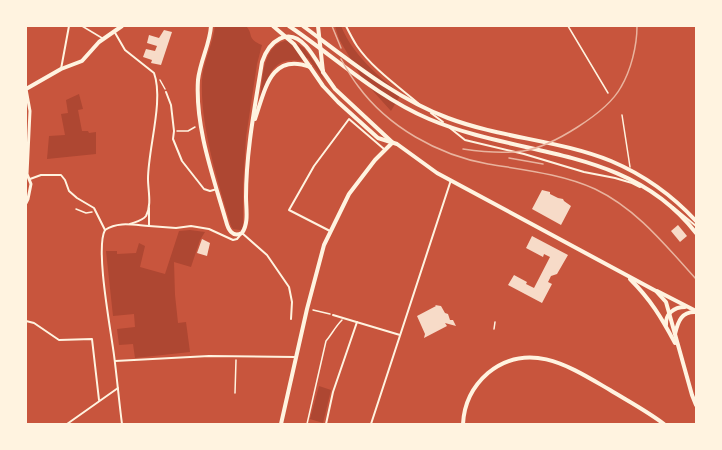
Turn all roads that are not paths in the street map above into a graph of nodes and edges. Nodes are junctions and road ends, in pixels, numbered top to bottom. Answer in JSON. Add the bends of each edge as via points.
{"nodes":[{"id":1,"x":69,"y":26,"type":"edge"},
{"id":2,"x":82,"y":26,"type":"edge"},
{"id":3,"x":122,"y":26,"type":"edge"},
{"id":4,"x":211,"y":26,"type":"edge"},
{"id":5,"x":274,"y":26,"type":"edge"},
{"id":6,"x":289,"y":26,"type":"edge"},
{"id":7,"x":303,"y":26,"type":"edge"},
{"id":8,"x":318,"y":26,"type":"edge"},
{"id":9,"x":346,"y":26,"type":"edge"},
{"id":10,"x":568,"y":26,"type":"edge"},
{"id":11,"x":114,"y":31,"type":"junction"},
{"id":12,"x":103,"y":38,"type":"junction"},
{"id":13,"x":310,"y":67,"type":"junction"},
{"id":14,"x":61,"y":69,"type":"junction"},
{"id":15,"x":323,"y":72,"type":"junction"},
{"id":16,"x":26,"y":89,"type":"edge"},
{"id":17,"x":166,"y":92,"type":"road end"},
{"id":18,"x":608,"y":93,"type":"dead end"},
{"id":19,"x":621,"y":115,"type":"dead end"},
{"id":20,"x":252,"y":129,"type":"junction"},
{"id":21,"x":392,"y":143,"type":"junction"},
{"id":22,"x":385,"y":150,"type":"junction"},
{"id":23,"x":27,"y":154,"type":"edge"},
{"id":24,"x":26,"y":174,"type":"edge"},
{"id":25,"x":29,"y":180,"type":"junction"},
{"id":26,"x":451,"y":180,"type":"junction"},
{"id":27,"x":632,"y":183,"type":"junction"},
{"id":28,"x":217,"y":189,"type":"junction"},
{"id":29,"x":26,"y":203,"type":"edge"},
{"id":30,"x":149,"y":207,"type":"junction"},
{"id":31,"x":696,"y":221,"type":"edge"},
{"id":32,"x":130,"y":224,"type":"junction"},
{"id":33,"x":148,"y":226,"type":"junction"},
{"id":34,"x":696,"y":226,"type":"edge"},
{"id":35,"x":105,"y":230,"type":"junction"},
{"id":36,"x":330,"y":231,"type":"junction"},
{"id":37,"x":243,"y":233,"type":"junction"},
{"id":38,"x":696,"y":233,"type":"edge"},
{"id":39,"x":625,"y":274,"type":"junction"},
{"id":40,"x":656,"y":291,"type":"junction"},
{"id":41,"x":689,"y":308,"type":"junction"},
{"id":42,"x":696,"y":312,"type":"edge"},
{"id":43,"x":669,"y":314,"type":"junction"},
{"id":44,"x":333,"y":315,"type":"road end"},
{"id":45,"x":343,"y":318,"type":"junction"},
{"id":46,"x":291,"y":319,"type":"dead end"},
{"id":47,"x":26,"y":321,"type":"edge"},
{"id":48,"x":357,"y":322,"type":"junction"},
{"id":49,"x":666,"y":325,"type":"junction"},
{"id":50,"x":675,"y":334,"type":"junction"},
{"id":51,"x":400,"y":335,"type":"junction"},
{"id":52,"x":678,"y":349,"type":"junction"},
{"id":53,"x":295,"y":357,"type":"junction"},
{"id":54,"x":115,"y":361,"type":"junction"},
{"id":55,"x":118,"y":388,"type":"junction"},
{"id":56,"x":99,"y":400,"type":"junction"},
{"id":57,"x":696,"y":405,"type":"edge"},
{"id":58,"x":67,"y":424,"type":"edge"},
{"id":59,"x":122,"y":424,"type":"edge"},
{"id":60,"x":281,"y":424,"type":"edge"},
{"id":61,"x":307,"y":424,"type":"edge"},
{"id":62,"x":326,"y":424,"type":"edge"},
{"id":63,"x":371,"y":424,"type":"edge"},
{"id":64,"x":463,"y":424,"type":"edge"},
{"id":65,"x":664,"y":424,"type":"edge"}],
"edges":[{"from":1,"to":14,"type":"street"},
{"from":2,"to":12,"type":"street"},
{"from":3,"to":11,"type":"main road"},
{"from":4,"to":28,"type":"main road","via":[[198,91],[203,134]]},
{"from":5,"to":13,"type":"main road","via":[[294,44]]},
{"from":6,"to":38,"type":"main road","via":[[400,104],[470,134],[578,159],[621,174],[667,203]]},
{"from":7,"to":31,"type":"main road","via":[[413,102],[472,126],[610,161],[650,182]]},
{"from":8,"to":15,"type":"main road"},
{"from":9,"to":27,"type":"street","via":[[357,46],[374,64],[465,140]]},
{"from":10,"to":18,"type":"street"},
{"from":11,"to":12,"type":"main road"},
{"from":11,"to":30,"type":"street","via":[[125,50],[156,78],[158,100],[148,166]]},
{"from":12,"to":14,"type":"main road","via":[[82,61]]},
{"from":13,"to":20,"type":"main road","via":[[288,63],[274,73]]},
{"from":13,"to":21,"type":"main road","via":[[352,115],[378,138]]},
{"from":14,"to":16,"type":"main road"},
{"from":15,"to":20,"type":"main road","via":[[301,42],[289,37],[276,40],[266,50],[262,62]]},
{"from":15,"to":21,"type":"main road","via":[[335,89]]},
{"from":16,"to":23,"type":"street","via":[[30,111]]},
{"from":17,"to":28,"type":"street","via":[[171,105],[173,139],[182,161],[204,189]]},
{"from":19,"to":27,"type":"street"},
{"from":20,"to":37,"type":"main road"},
{"from":21,"to":22,"type":"main road"},
{"from":21,"to":26,"type":"main road"},
{"from":22,"to":36,"type":"main road","via":[[354,187]]},
{"from":22,"to":36,"type":"street","via":[[349,119],[314,166],[289,210]]},
{"from":23,"to":24,"type":"street"},
{"from":24,"to":25,"type":"street"},
{"from":25,"to":29,"type":"street"},
{"from":25,"to":35,"type":"street","via":[[40,175],[61,175],[69,191],[94,208]]},
{"from":26,"to":39,"type":"main road"},
{"from":26,"to":51,"type":"street"},
{"from":27,"to":34,"type":"street","via":[[667,202]]},
{"from":28,"to":37,"type":"main road","via":[[228,228],[234,234]]},
{"from":30,"to":32,"type":"street","via":[[143,219]]},
{"from":30,"to":33,"type":"street"},
{"from":32,"to":33,"type":"street"},
{"from":32,"to":35,"type":"street"},
{"from":33,"to":37,"type":"street","via":[[191,226],[233,240]]},
{"from":35,"to":54,"type":"street","via":[[102,248]]},
{"from":36,"to":53,"type":"main road"},
{"from":37,"to":46,"type":"street","via":[[267,255],[289,287]]},
{"from":39,"to":40,"type":"main road"},
{"from":39,"to":49,"type":"main road","via":[[645,294]]},
{"from":40,"to":41,"type":"main road"},
{"from":40,"to":43,"type":"main road","via":[[666,302]]},
{"from":41,"to":42,"type":"main road"},
{"from":41,"to":43,"type":"main road","via":[[676,308]]},
{"from":42,"to":50,"type":"main road","via":[[681,318]]},
{"from":43,"to":49,"type":"main road"},
{"from":43,"to":50,"type":"main road"},
{"from":44,"to":45,"type":"street"},
{"from":45,"to":48,"type":"street"},
{"from":45,"to":61,"type":"street","via":[[326,341]]},
{"from":47,"to":56,"type":"street","via":[[59,340],[92,339]]},
{"from":48,"to":51,"type":"street"},
{"from":48,"to":62,"type":"street"},
{"from":49,"to":52,"type":"main road"},
{"from":50,"to":52,"type":"main road"},
{"from":51,"to":63,"type":"street"},
{"from":52,"to":57,"type":"main road"},
{"from":53,"to":54,"type":"street"},
{"from":53,"to":60,"type":"main road"},
{"from":54,"to":55,"type":"street"},
{"from":55,"to":56,"type":"street"},
{"from":55,"to":59,"type":"street"},
{"from":56,"to":58,"type":"street"},
{"from":64,"to":65,"type":"main road","via":[[469,398],[486,375],[503,363],[530,358],[562,363]]}]}
